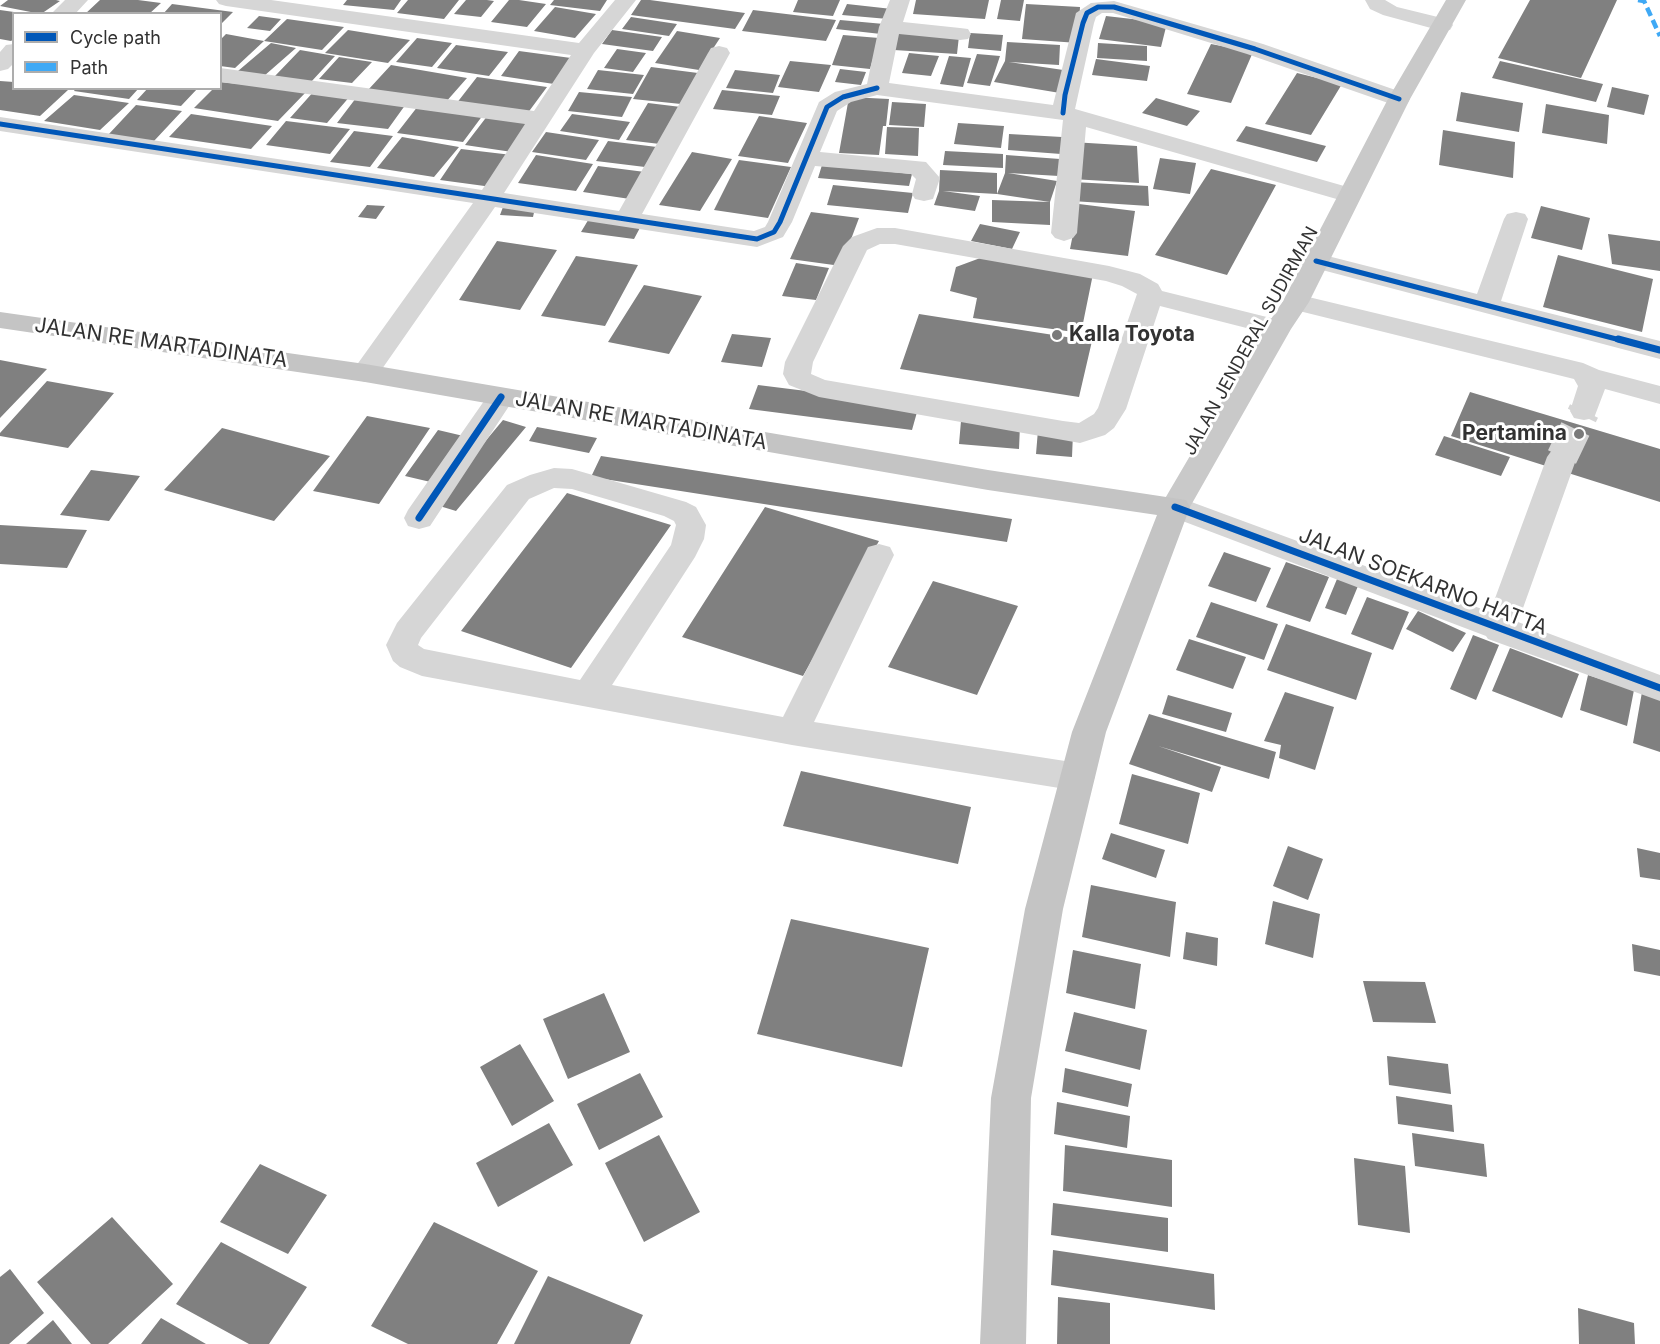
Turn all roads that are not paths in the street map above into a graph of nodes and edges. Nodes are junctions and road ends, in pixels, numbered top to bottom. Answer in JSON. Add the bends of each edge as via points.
{"nodes":[{"id":1,"x":78,"y":0,"type":"edge"},
{"id":2,"x":226,"y":0,"type":"edge"},
{"id":3,"x":626,"y":0,"type":"edge"},
{"id":4,"x":900,"y":0,"type":"edge"},
{"id":5,"x":1375,"y":0,"type":"edge"},
{"id":6,"x":1456,"y":0,"type":"edge"},
{"id":7,"x":63,"y":12,"type":"edge"},
{"id":8,"x":1442,"y":25,"type":"junction"},
{"id":9,"x":890,"y":27,"type":"junction"},
{"id":10,"x":960,"y":34,"type":"dead end"},
{"id":11,"x":585,"y":50,"type":"junction"},
{"id":12,"x":12,"y":53,"type":"edge"},
{"id":13,"x":719,"y":53,"type":"dead end"},
{"id":14,"x":0,"y":64,"type":"edge"},
{"id":15,"x":222,"y":75,"type":"edge"},
{"id":16,"x":877,"y":88,"type":"junction"},
{"id":17,"x":1399,"y":99,"type":"junction"},
{"id":18,"x":1069,"y":115,"type":"junction"},
{"id":19,"x":539,"y":119,"type":"junction"},
{"id":20,"x":0,"y":124,"type":"edge"},
{"id":21,"x":806,"y":158,"type":"junction"},
{"id":22,"x":924,"y":194,"type":"dead end"},
{"id":23,"x":1349,"y":195,"type":"junction"},
{"id":24,"x":489,"y":198,"type":"junction"},
{"id":25,"x":627,"y":218,"type":"junction"},
{"id":26,"x":1516,"y":219,"type":"dead end"},
{"id":27,"x":1064,"y":233,"type":"dead end"},
{"id":28,"x":1316,"y":261,"type":"junction"},
{"id":29,"x":1150,"y":296,"type":"junction"},
{"id":30,"x":1296,"y":302,"type":"junction"},
{"id":31,"x":1486,"y":305,"type":"junction"},
{"id":32,"x":0,"y":320,"type":"edge"},
{"id":33,"x":1278,"y":328,"type":"junction"},
{"id":34,"x":1660,"y":350,"type":"edge"},
{"id":35,"x":365,"y":372,"type":"junction"},
{"id":36,"x":1589,"y":376,"type":"junction"},
{"id":37,"x":1660,"y":395,"type":"edge"},
{"id":38,"x":501,"y":397,"type":"junction"},
{"id":39,"x":1584,"y":411,"type":"tunnel mouth"},
{"id":40,"x":1562,"y":457,"type":"tunnel mouth"},
{"id":41,"x":1175,"y":507,"type":"junction"},
{"id":42,"x":419,"y":518,"type":"dead end"},
{"id":43,"x":879,"y":555,"type":"dead end"},
{"id":44,"x":1499,"y":630,"type":"junction"},
{"id":45,"x":1660,"y":688,"type":"edge"},
{"id":46,"x":589,"y":693,"type":"junction"},
{"id":47,"x":792,"y":732,"type":"junction"},
{"id":48,"x":1078,"y":777,"type":"junction"},
{"id":49,"x":1003,"y":1344,"type":"edge"}],
"edges":[{"from":1,"to":7,"type":"street"},
{"from":2,"to":11,"type":"street"},
{"from":3,"to":11,"type":"street"},
{"from":4,"to":9,"type":"street"},
{"from":5,"to":8,"type":"street","via":[[1390,11]]},
{"from":6,"to":8,"type":"main road","name":"JALAN JENDERAL SUDIRMAN"},
{"from":8,"to":17,"type":"main road","name":"JALAN JENDERAL SUDIRMAN"},
{"from":9,"to":10,"type":"street"},
{"from":9,"to":16,"type":"street"},
{"from":11,"to":19,"type":"street"},
{"from":12,"to":14,"type":"street"},
{"from":13,"to":25,"type":"street"},
{"from":15,"to":19,"type":"street"},
{"from":16,"to":18,"type":"street"},
{"from":16,"to":21,"type":"street","via":[[843,97],[827,107]]},
{"from":17,"to":18,"type":"street","via":[[1255,49],[1114,7],[1098,7],[1087,13],[1083,23],[1065,94]]},
{"from":17,"to":23,"type":"main road","name":"JALAN JENDERAL SUDIRMAN"},
{"from":18,"to":23,"type":"street"},
{"from":18,"to":27,"type":"street"},
{"from":19,"to":24,"type":"street"},
{"from":20,"to":24,"type":"street"},
{"from":21,"to":22,"type":"street","via":[[918,167],[928,178]]},
{"from":21,"to":25,"type":"street","via":[[780,222],[766,236],[749,239]]},
{"from":23,"to":28,"type":"main road","name":"JALAN JENDERAL SUDIRMAN"},
{"from":24,"to":25,"type":"street"},
{"from":24,"to":35,"type":"street"},
{"from":26,"to":31,"type":"street"},
{"from":28,"to":30,"type":"main road","name":"JALAN JENDERAL SUDIRMAN"},
{"from":28,"to":31,"type":"street"},
{"from":29,"to":29,"type":"street","via":[[1112,409],[1104,422],[1080,433],[807,385],[797,374],[856,246],[877,236],[1109,274],[1142,285]]},
{"from":29,"to":33,"type":"street"},
{"from":30,"to":33,"type":"main road","name":"JALAN JENDERAL SUDIRMAN"},
{"from":30,"to":36,"type":"street","via":[[1575,369]]},
{"from":31,"to":34,"type":"street"},
{"from":32,"to":35,"type":"highway","name":"JALAN RE MARTADINATA"},
{"from":33,"to":41,"type":"main road","name":"JALAN JENDERAL SUDIRMAN"},
{"from":35,"to":38,"type":"highway","name":"JALAN RE MARTADINATA"},
{"from":36,"to":37,"type":"street"},
{"from":36,"to":39,"type":"street","via":[[1592,386]]},
{"from":38,"to":41,"type":"highway","name":"JALAN RE MARTADINATA","via":[[988,480]]},
{"from":38,"to":42,"type":"street"},
{"from":40,"to":44,"type":"street"},
{"from":41,"to":44,"type":"street","name":"JALAN SOEKARNO HATTA"},
{"from":41,"to":48,"type":"highway","via":[[1089,732]]},
{"from":43,"to":47,"type":"street"},
{"from":44,"to":45,"type":"street","name":"JALAN SOEKARNO HATTA"},
{"from":46,"to":46,"type":"street","via":[[684,549],[691,525],[685,514],[675,509],[572,478],[554,478],[518,492],[408,632],[402,645],[405,652],[422,663]]},
{"from":46,"to":47,"type":"street"},
{"from":47,"to":48,"type":"street"},
{"from":48,"to":49,"type":"highway","via":[[1044,909],[1011,1098]]}]}
